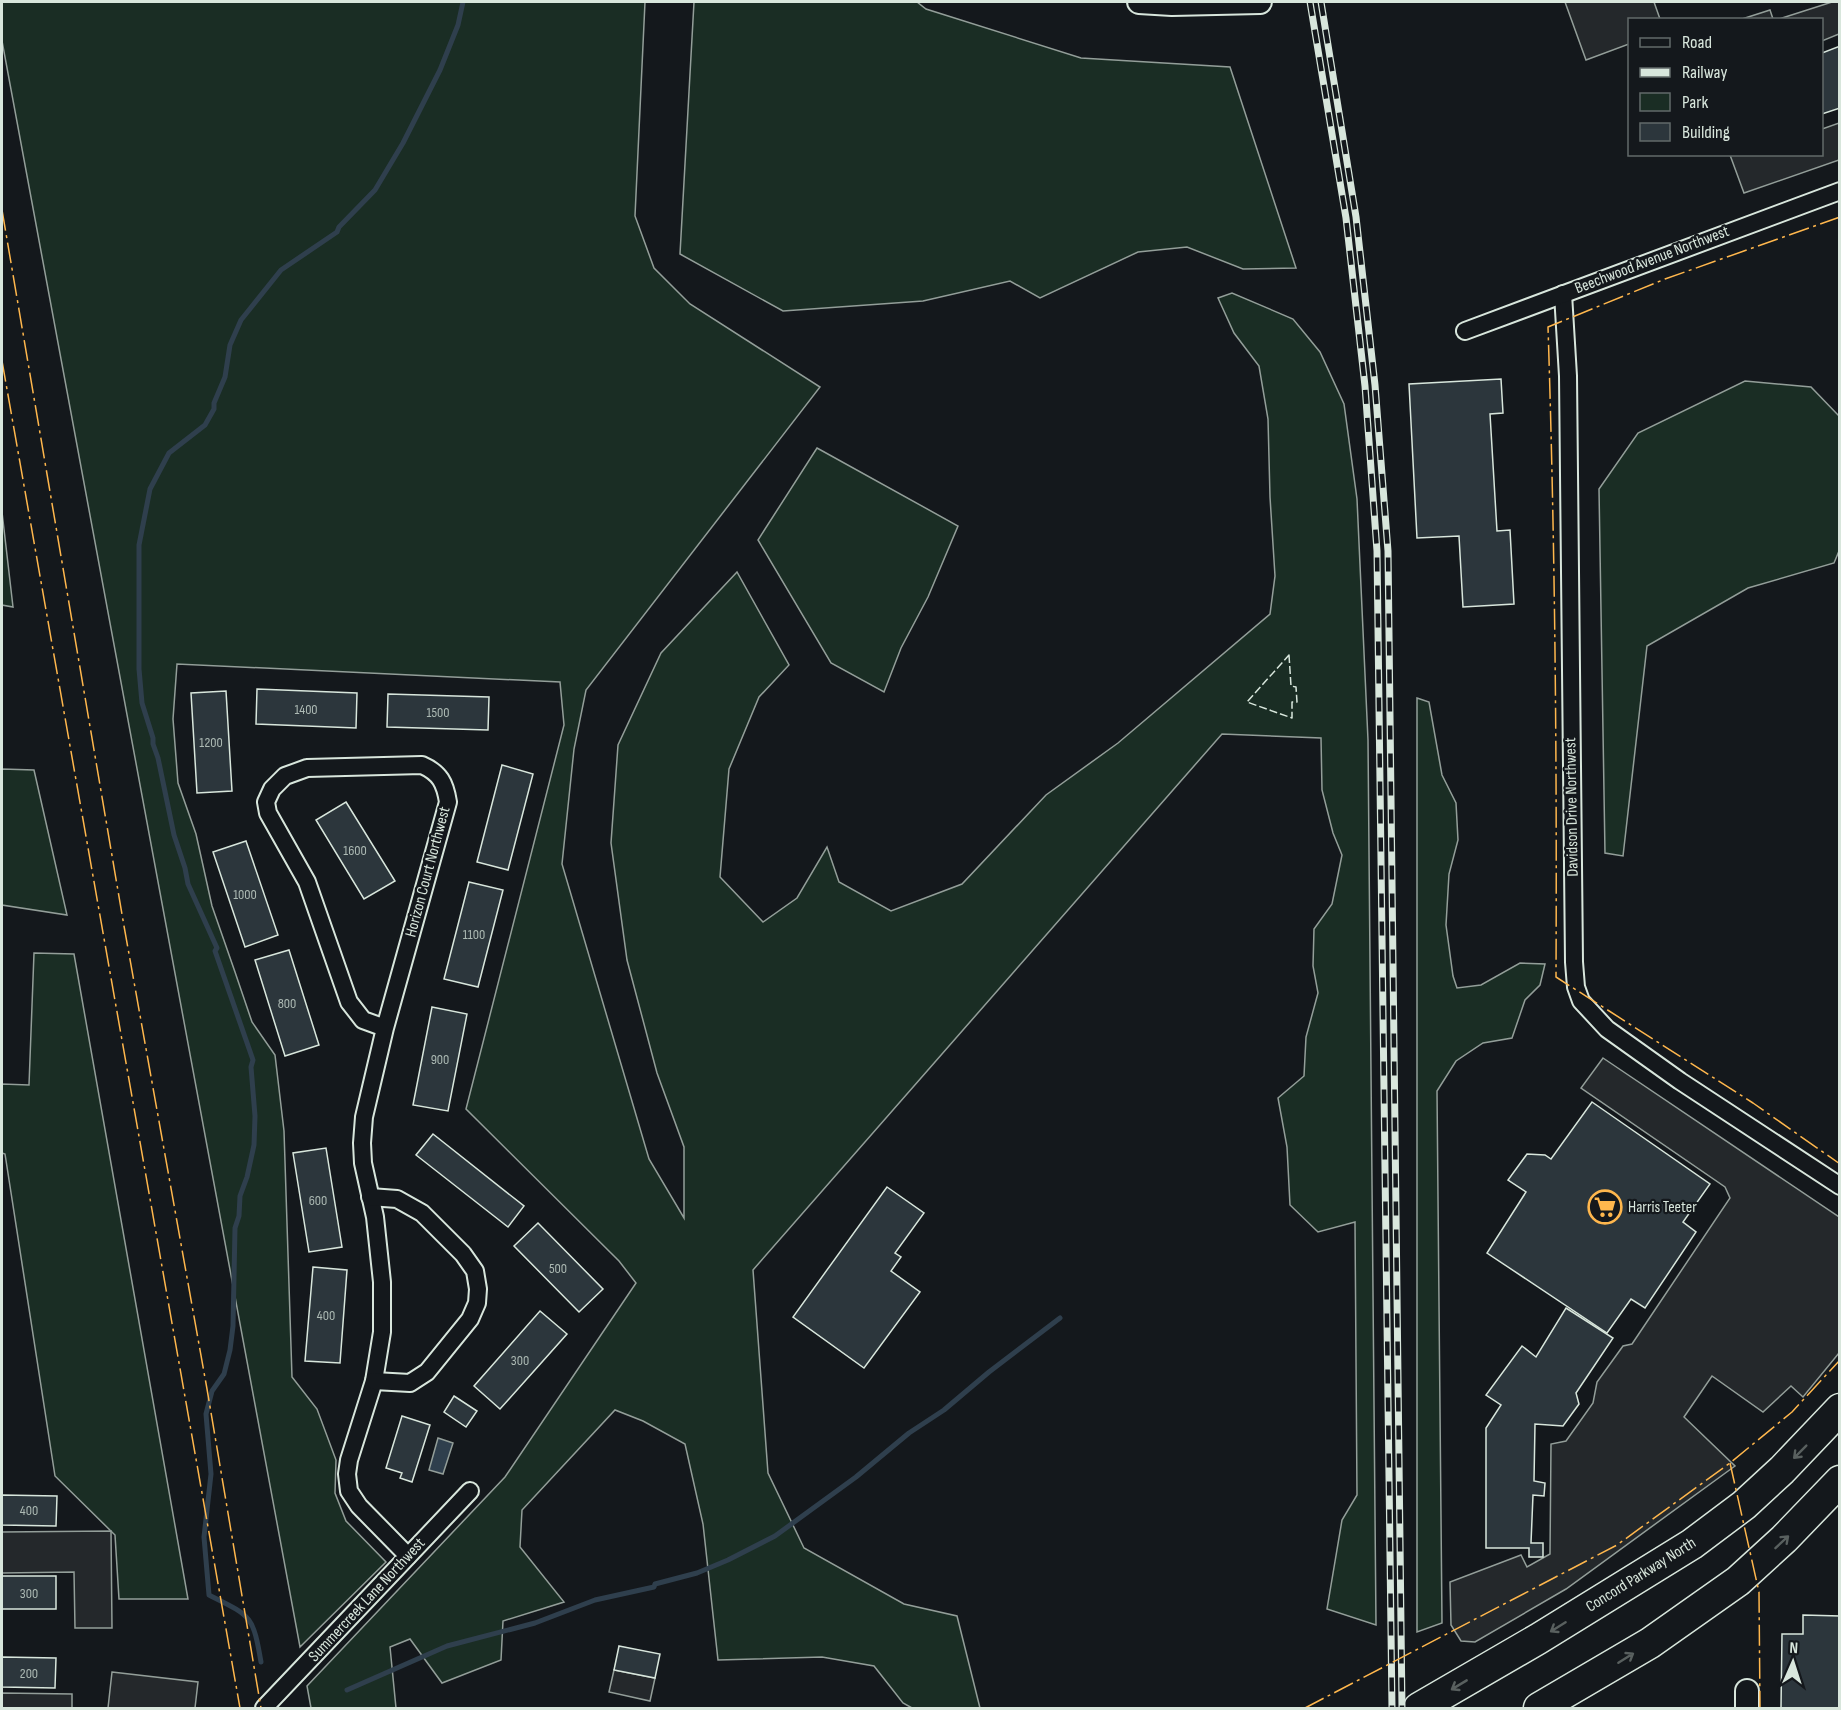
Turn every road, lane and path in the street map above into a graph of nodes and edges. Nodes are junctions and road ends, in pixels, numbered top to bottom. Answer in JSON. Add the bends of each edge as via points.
{"nodes":[{"id":1,"x":1139,"y":2,"type":"edge"},
{"id":2,"x":1260,"y":2,"type":"edge"},
{"id":3,"x":1839,"y":191,"type":"edge"},
{"id":4,"x":1563,"y":294,"type":"junction"},
{"id":5,"x":1465,"y":331,"type":"dead end"},
{"id":6,"x":386,"y":1028,"type":"junction"},
{"id":7,"x":1839,"y":1186,"type":"edge"},
{"id":8,"x":370,"y":1197,"type":"junction"},
{"id":9,"x":374,"y":1381,"type":"junction"},
{"id":10,"x":1839,"y":1409,"type":"edge"},
{"id":11,"x":1839,"y":1481,"type":"edge"},
{"id":12,"x":470,"y":1491,"type":"dead end"},
{"id":13,"x":408,"y":1556,"type":"junction"},
{"id":14,"x":264,"y":1708,"type":"edge"},
{"id":15,"x":1419,"y":1708,"type":"edge"},
{"id":16,"x":1539,"y":1708,"type":"edge"}],
"edges":[{"from":1,"to":2,"type":"main road"},
{"from":3,"to":4,"type":"street","name":"Beechwood Avenue Northwest"},
{"from":4,"to":5,"type":"street","name":"Beechwood Avenue Northwest"},
{"from":4,"to":7,"type":"street","name":"Davidson Drive Northwest","via":[[1568,376],[1576,987],[1581,1001],[1607,1029]]},
{"from":6,"to":6,"type":"street","name":"Horizon Court Northwest","via":[[448,802],[445,785],[435,771],[422,765],[307,768],[285,776],[272,789],[266,802],[268,813],[307,882],[349,1002],[363,1020]]},
{"from":6,"to":8,"type":"street","name":"Horizon Court Northwest","via":[[364,1117],[363,1163]]},
{"from":8,"to":9,"type":"street","name":"Horizon Court Northwest","via":[[382,1282],[382,1332]]},
{"from":8,"to":9,"type":"street","via":[[397,1199],[422,1213],[463,1254],[475,1271],[478,1289],[470,1319],[426,1372],[410,1383]]},
{"from":9,"to":13,"type":"street","name":"Horizon Court Northwest","via":[[349,1460],[349,1491]]},
{"from":10,"to":15,"type":"highway","name":"Concord Parkway North","one_way":true,"via":[[1744,1505],[1692,1544]]},
{"from":16,"to":11,"type":"highway","one_way":true,"via":[[1650,1643],[1738,1581],[1792,1532]]},
{"from":12,"to":13,"type":"street","name":"Summercreek Lane Northwest"},
{"from":13,"to":14,"type":"street","name":"Summercreek Lane Northwest"}]}
